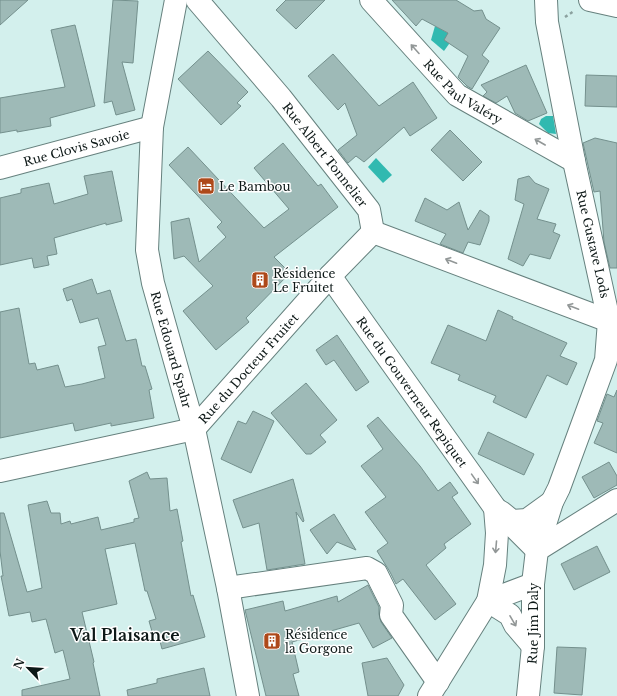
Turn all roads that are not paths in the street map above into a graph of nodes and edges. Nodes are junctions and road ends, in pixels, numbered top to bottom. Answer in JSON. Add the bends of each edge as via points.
{"nodes":[{"id":1,"x":176,"y":0,"type":"edge"},
{"id":2,"x":197,"y":0,"type":"edge"},
{"id":3,"x":371,"y":0,"type":"edge"},
{"id":4,"x":546,"y":0,"type":"edge"},
{"id":5,"x":590,"y":0,"type":"edge"},
{"id":6,"x":617,"y":6,"type":"edge"},
{"id":7,"x":152,"y":127,"type":"junction"},
{"id":8,"x":574,"y":161,"type":"junction"},
{"id":9,"x":0,"y":168,"type":"edge"},
{"id":10,"x":373,"y":232,"type":"junction"},
{"id":11,"x":330,"y":276,"type":"junction"},
{"id":12,"x":611,"y":316,"type":"edge"},
{"id":13,"x":194,"y":429,"type":"junction"},
{"id":14,"x":0,"y":471,"type":"edge"},
{"id":15,"x":617,"y":500,"type":"edge"},
{"id":16,"x":552,"y":502,"type":"junction"},
{"id":17,"x":495,"y":508,"type":"junction"},
{"id":18,"x":537,"y":550,"type":"junction"},
{"id":19,"x":533,"y":584,"type":"junction"},
{"id":20,"x":228,"y":588,"type":"junction"},
{"id":21,"x":488,"y":601,"type":"junction"},
{"id":22,"x":533,"y":646,"type":"junction"},
{"id":23,"x":433,"y":689,"type":"edge"},
{"id":24,"x":248,"y":696,"type":"edge"},
{"id":25,"x":528,"y":696,"type":"edge"}],
"edges":[{"from":1,"to":7,"type":"street","name":"Rue Edouard Spahr"},
{"from":2,"to":10,"type":"street","name":"Rue Albert Tonnelier","via":[[281,98],[369,210]]},
{"from":8,"to":3,"type":"street","name":"Rue Paul Valéry","one_way":true,"via":[[457,95]]},
{"from":4,"to":8,"type":"street","name":"Rue Gustave Lods"},
{"from":5,"to":6,"type":"street"},
{"from":7,"to":9,"type":"street","name":"Rue Clovis Savoie"},
{"from":7,"to":13,"type":"street","name":"Rue Edouard Spahr","via":[[147,250]]},
{"from":8,"to":12,"type":"street","name":"Rue Gustave Lods"},
{"from":10,"to":11,"type":"street","name":"Rue du Docteur Fruitet"},
{"from":12,"to":10,"type":"street","one_way":true},
{"from":11,"to":13,"type":"street","name":"Rue du Docteur Fruitet"},
{"from":11,"to":17,"type":"street","name":"Rue du Gouverneur Repiquet","one_way":true},
{"from":12,"to":16,"type":"street","name":"Rue Gustave Lods","via":[[606,360]]},
{"from":13,"to":14,"type":"street","name":"Rue du Docteur Fruitet"},
{"from":13,"to":20,"type":"street","name":"Rue Edouard Spahr"},
{"from":15,"to":18,"type":"street"},
{"from":16,"to":17,"type":"street","via":[[527,520],[512,521]]},
{"from":16,"to":18,"type":"street","name":"Rue Gustave Lods"},
{"from":17,"to":18,"type":"street"},
{"from":17,"to":21,"type":"street","one_way":true,"via":[[497,541]]},
{"from":18,"to":19,"type":"street","name":"Rue Jim Daly"},
{"from":19,"to":21,"type":"street"},
{"from":19,"to":22,"type":"street","name":"Rue Jim Daly"},
{"from":20,"to":23,"type":"street","via":[[367,568],[376,574],[392,605],[391,615]]},
{"from":20,"to":24,"type":"street","name":"Rue Edouard Spahr"},
{"from":21,"to":22,"type":"street","one_way":true,"via":[[510,616]]},
{"from":21,"to":23,"type":"street"},
{"from":22,"to":25,"type":"street","name":"Rue Jim Daly"}]}
